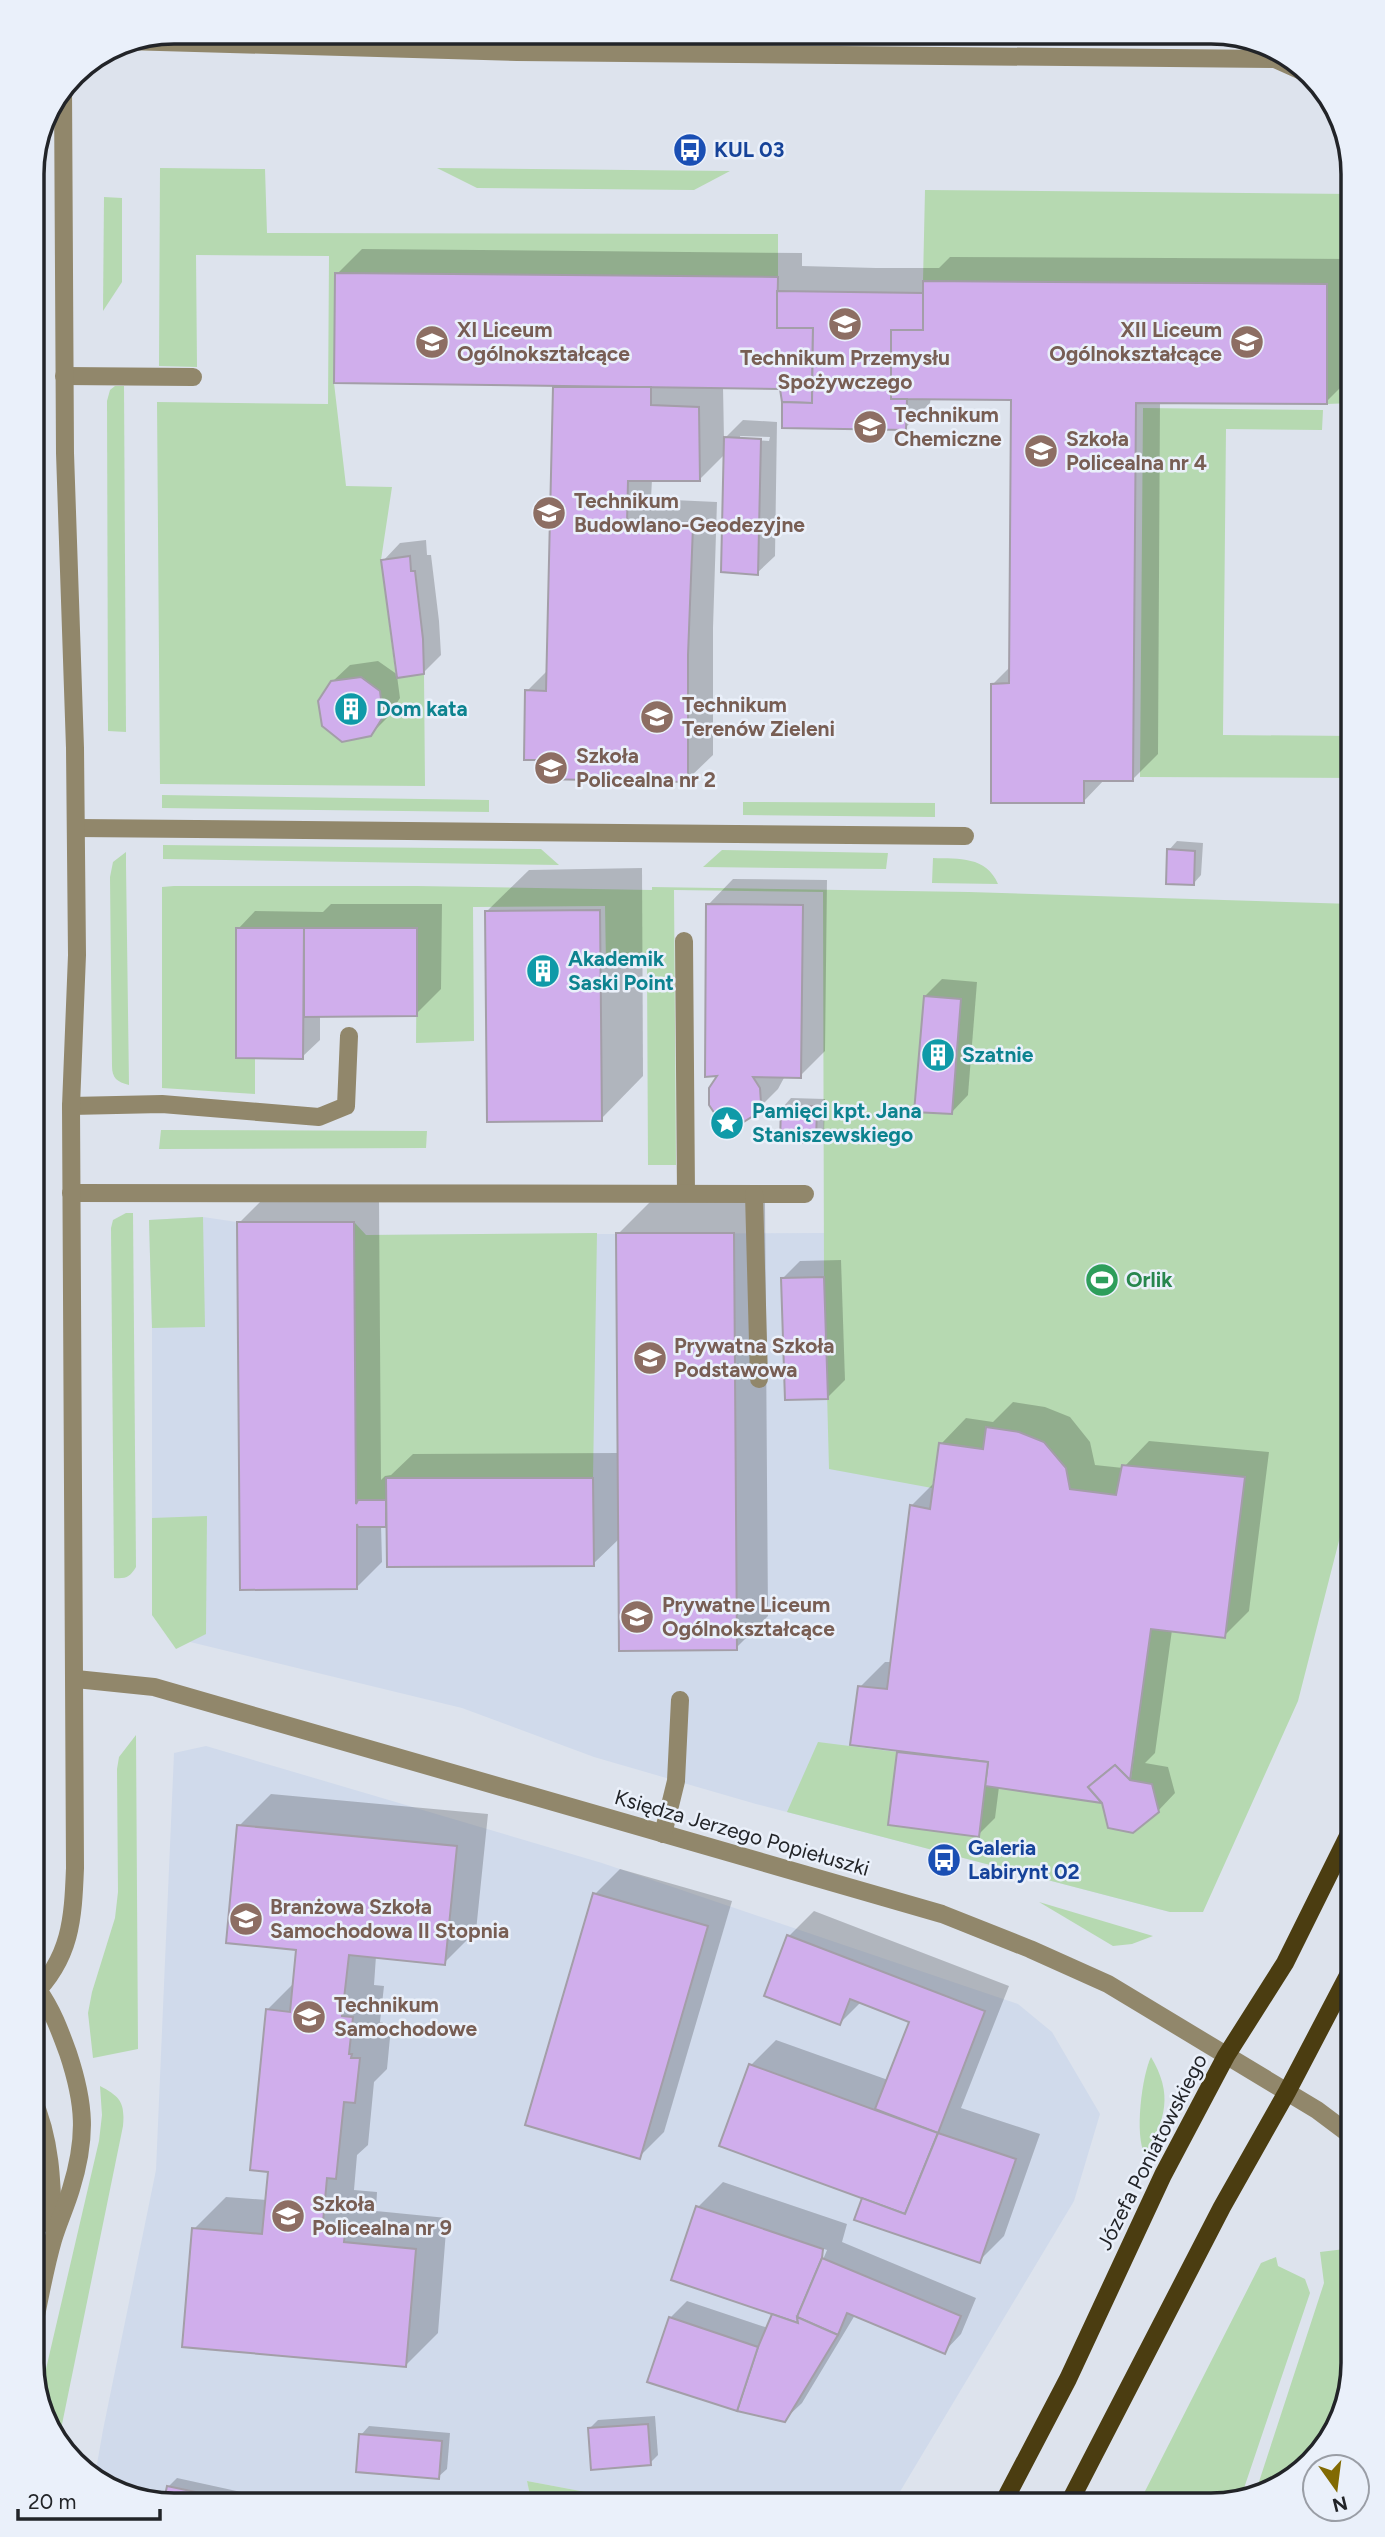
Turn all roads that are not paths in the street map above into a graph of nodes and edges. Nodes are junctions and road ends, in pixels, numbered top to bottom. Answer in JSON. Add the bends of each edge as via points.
{"nodes":[{"id":1,"x":232,"y":44,"type":"edge"},
{"id":2,"x":1269,"y":57,"type":"edge"},
{"id":3,"x":63,"y":106,"type":"edge"},
{"id":4,"x":64,"y":376,"type":"junction"},
{"id":5,"x":193,"y":377,"type":"dead end"},
{"id":6,"x":76,"y":828,"type":"junction"},
{"id":7,"x":965,"y":836,"type":"dead end"},
{"id":8,"x":684,"y":941,"type":"dead end"},
{"id":9,"x":349,"y":1036,"type":"dead end"},
{"id":10,"x":71,"y":1106,"type":"junction"},
{"id":11,"x":71,"y":1193,"type":"junction"},
{"id":12,"x":686,"y":1193,"type":"junction"},
{"id":13,"x":754,"y":1194,"type":"junction"},
{"id":14,"x":805,"y":1194,"type":"dead end"},
{"id":15,"x":759,"y":1379,"type":"dead end"},
{"id":16,"x":76,"y":1679,"type":"junction"},
{"id":17,"x":680,"y":1700,"type":"dead end"},
{"id":18,"x":663,"y":1834,"type":"junction"},
{"id":19,"x":1341,"y":1850,"type":"edge"},
{"id":20,"x":44,"y":1981,"type":"edge"},
{"id":21,"x":1341,"y":1989,"type":"edge"},
{"id":22,"x":44,"y":2004,"type":"edge"},
{"id":23,"x":1226,"y":2056,"type":"junction"},
{"id":24,"x":1287,"y":2092,"type":"junction"},
{"id":25,"x":1341,"y":2128,"type":"edge"},
{"id":26,"x":44,"y":2131,"type":"edge"},
{"id":27,"x":53,"y":2239,"type":"junction"},
{"id":28,"x":44,"y":2280,"type":"edge"},
{"id":29,"x":1008,"y":2493,"type":"edge"},
{"id":30,"x":1074,"y":2493,"type":"edge"}],
"edges":[{"from":1,"to":2,"type":"street","via":[[517,52]]},
{"from":3,"to":4,"type":"street"},
{"from":4,"to":5,"type":"street"},
{"from":4,"to":6,"type":"street"},
{"from":6,"to":7,"type":"street"},
{"from":6,"to":10,"type":"street"},
{"from":8,"to":12,"type":"street"},
{"from":9,"to":10,"type":"street","via":[[346,1106],[319,1116],[162,1104]]},
{"from":10,"to":11,"type":"street"},
{"from":11,"to":12,"type":"street"},
{"from":11,"to":16,"type":"street"},
{"from":12,"to":13,"type":"street"},
{"from":13,"to":14,"type":"street"},
{"from":13,"to":15,"type":"street"},
{"from":16,"to":18,"type":"street","name":"Księdza Jerzego Popiełuszki","via":[[155,1687]]},
{"from":16,"to":20,"type":"street","via":[[72,1922],[56,1966]]},
{"from":17,"to":18,"type":"street","via":[[676,1781]]},
{"from":18,"to":23,"type":"street","name":"Księdza Jerzego Popiełuszki","via":[[942,1914],[1108,1984]]},
{"from":19,"to":23,"type":"main road","name":"Józefa Poniatowskiego","via":[[1285,1963]]},
{"from":21,"to":24,"type":"main road"},
{"from":22,"to":27,"type":"street","via":[[66,2048],[84,2115],[77,2166]]},
{"from":23,"to":24,"type":"street","name":"Księdza Jerzego Popiełuszki"},
{"from":23,"to":29,"type":"main road","name":"Józefa Poniatowskiego"},
{"from":24,"to":25,"type":"street","name":"Księdza Jerzego Popiełuszki"},
{"from":24,"to":30,"type":"main road","via":[[1222,2207]]},
{"from":26,"to":27,"type":"street","via":[[52,2177]]},
{"from":27,"to":28,"type":"street"}]}
